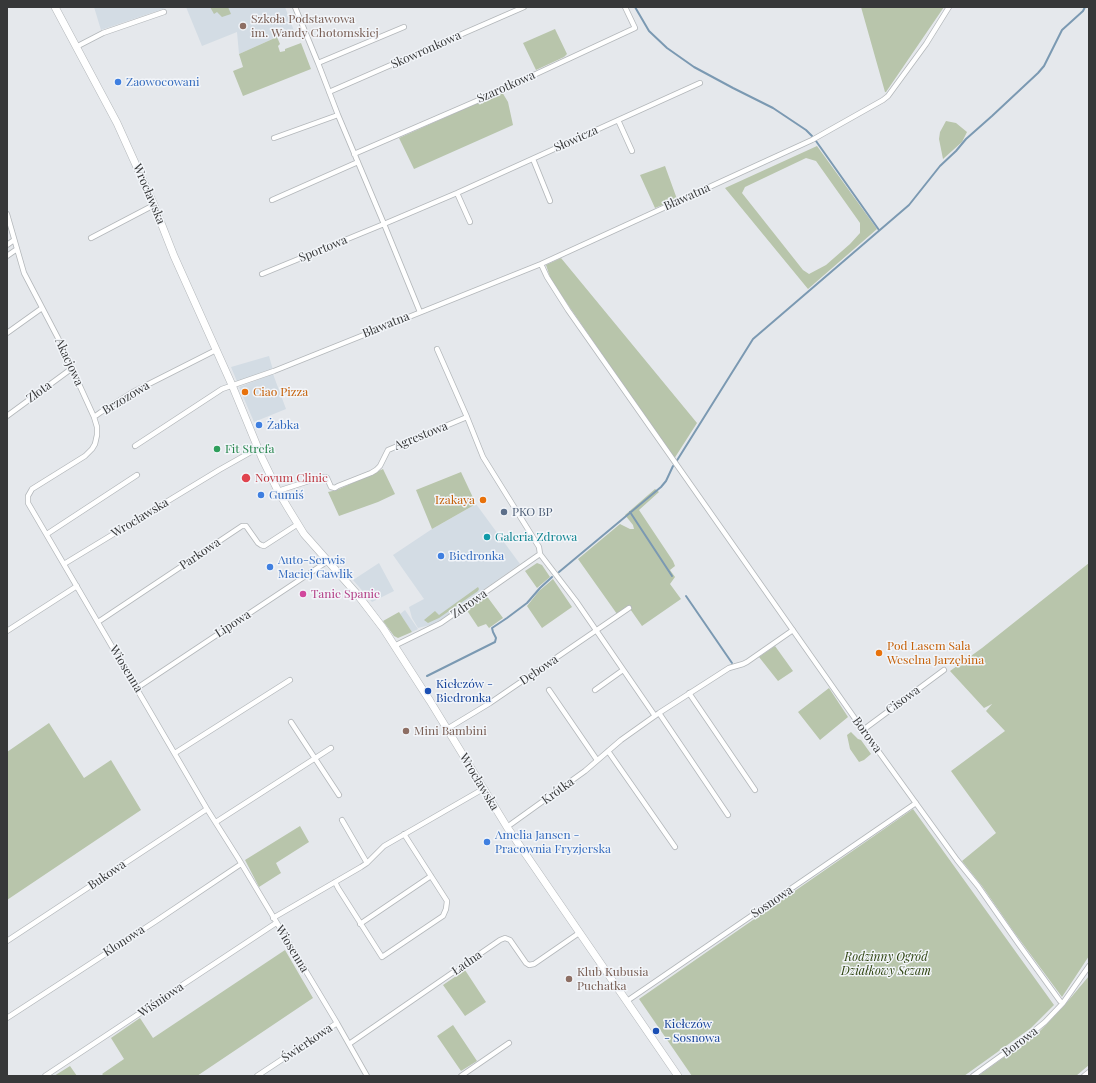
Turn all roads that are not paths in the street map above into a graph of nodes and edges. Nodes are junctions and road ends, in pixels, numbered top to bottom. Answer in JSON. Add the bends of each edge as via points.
{"nodes":[{"id":1,"x":55,"y":7,"type":"edge"},
{"id":2,"x":294,"y":7,"type":"edge"},
{"id":3,"x":524,"y":7,"type":"edge"},
{"id":4,"x":625,"y":7,"type":"edge"},
{"id":5,"x":949,"y":7,"type":"edge"},
{"id":6,"x":164,"y":12,"type":"dead end"},
{"id":7,"x":404,"y":27,"type":"dead end"},
{"id":8,"x":76,"y":47,"type":"junction"},
{"id":9,"x":318,"y":63,"type":"junction"},
{"id":10,"x":700,"y":84,"type":"dead end"},
{"id":11,"x":329,"y":92,"type":"junction"},
{"id":12,"x":338,"y":115,"type":"junction"},
{"id":13,"x":618,"y":120,"type":"junction"},
{"id":14,"x":274,"y":138,"type":"dead end"},
{"id":15,"x":632,"y":151,"type":"dead end"},
{"id":16,"x":354,"y":154,"type":"junction"},
{"id":17,"x":533,"y":158,"type":"junction"},
{"id":18,"x":358,"y":162,"type":"junction"},
{"id":19,"x":457,"y":194,"type":"junction"},
{"id":20,"x":272,"y":200,"type":"dead end"},
{"id":21,"x":550,"y":201,"type":"dead end"},
{"id":22,"x":154,"y":205,"type":"junction"},
{"id":23,"x":7,"y":214,"type":"edge"},
{"id":24,"x":470,"y":222,"type":"dead end"},
{"id":25,"x":384,"y":224,"type":"junction"},
{"id":26,"x":91,"y":238,"type":"dead end"},
{"id":27,"x":14,"y":240,"type":"junction"},
{"id":28,"x":7,"y":245,"type":"edge"},
{"id":29,"x":17,"y":249,"type":"junction"},
{"id":30,"x":7,"y":256,"type":"edge"},
{"id":31,"x":541,"y":264,"type":"junction"},
{"id":32,"x":262,"y":274,"type":"dead end"},
{"id":33,"x":42,"y":308,"type":"junction"},
{"id":34,"x":420,"y":312,"type":"junction"},
{"id":35,"x":7,"y":333,"type":"edge"},
{"id":36,"x":438,"y":349,"type":"dead end"},
{"id":37,"x":216,"y":350,"type":"junction"},
{"id":38,"x":71,"y":369,"type":"junction"},
{"id":39,"x":232,"y":385,"type":"junction"},
{"id":40,"x":7,"y":416,"type":"edge"},
{"id":41,"x":94,"y":417,"type":"junction"},
{"id":42,"x":467,"y":417,"type":"junction"},
{"id":43,"x":135,"y":446,"type":"dead end"},
{"id":44,"x":258,"y":448,"type":"junction"},
{"id":45,"x":137,"y":475,"type":"dead end"},
{"id":46,"x":278,"y":491,"type":"junction"},
{"id":47,"x":28,"y":496,"type":"joint"},
{"id":48,"x":298,"y":524,"type":"junction"},
{"id":49,"x":47,"y":534,"type":"junction"},
{"id":50,"x":540,"y":554,"type":"junction"},
{"id":51,"x":328,"y":561,"type":"junction"},
{"id":52,"x":64,"y":564,"type":"junction"},
{"id":53,"x":76,"y":586,"type":"junction"},
{"id":54,"x":629,"y":608,"type":"dead end"},
{"id":55,"x":98,"y":622,"type":"junction"},
{"id":56,"x":597,"y":630,"type":"junction"},
{"id":57,"x":793,"y":630,"type":"junction"},
{"id":58,"x":7,"y":631,"type":"edge"},
{"id":59,"x":394,"y":646,"type":"junction"},
{"id":60,"x":623,"y":670,"type":"junction"},
{"id":61,"x":944,"y":670,"type":"dead end"},
{"id":62,"x":290,"y":680,"type":"dead end"},
{"id":63,"x":137,"y":688,"type":"junction"},
{"id":64,"x":549,"y":690,"type":"dead end"},
{"id":65,"x":595,"y":690,"type":"dead end"},
{"id":66,"x":689,"y":693,"type":"junction"},
{"id":67,"x":660,"y":712,"type":"junction"},
{"id":68,"x":655,"y":716,"type":"junction"},
{"id":69,"x":292,"y":722,"type":"dead end"},
{"id":70,"x":447,"y":729,"type":"junction"},
{"id":71,"x":863,"y":730,"type":"junction"},
{"id":72,"x":331,"y":748,"type":"dead end"},
{"id":73,"x":608,"y":751,"type":"junction"},
{"id":74,"x":175,"y":753,"type":"junction"},
{"id":75,"x":315,"y":758,"type":"junction"},
{"id":76,"x":597,"y":760,"type":"junction"},
{"id":77,"x":483,"y":789,"type":"junction"},
{"id":78,"x":755,"y":790,"type":"dead end"},
{"id":79,"x":339,"y":795,"type":"dead end"},
{"id":80,"x":916,"y":803,"type":"junction"},
{"id":81,"x":207,"y":808,"type":"junction"},
{"id":82,"x":728,"y":815,"type":"dead end"},
{"id":83,"x":342,"y":820,"type":"dead end"},
{"id":84,"x":216,"y":822,"type":"junction"},
{"id":85,"x":507,"y":827,"type":"junction"},
{"id":86,"x":404,"y":834,"type":"junction"},
{"id":87,"x":675,"y":847,"type":"dead end"},
{"id":88,"x":367,"y":863,"type":"junction"},
{"id":89,"x":241,"y":864,"type":"junction"},
{"id":90,"x":431,"y":876,"type":"junction"},
{"id":91,"x":335,"y":882,"type":"junction"},
{"id":92,"x":273,"y":918,"type":"junction"},
{"id":93,"x":276,"y":923,"type":"junction"},
{"id":94,"x":360,"y":924,"type":"junction"},
{"id":95,"x":579,"y":933,"type":"junction"},
{"id":96,"x":7,"y":941,"type":"edge"},
{"id":97,"x":1089,"y":966,"type":"edge"},
{"id":98,"x":627,"y":1001,"type":"junction"},
{"id":99,"x":1063,"y":1003,"type":"junction"},
{"id":100,"x":7,"y":1018,"type":"edge"},
{"id":101,"x":337,"y":1023,"type":"junction"},
{"id":102,"x":509,"y":1043,"type":"dead end"},
{"id":103,"x":349,"y":1044,"type":"junction"},
{"id":104,"x":1089,"y":1072,"type":"edge"},
{"id":105,"x":45,"y":1076,"type":"edge"},
{"id":106,"x":258,"y":1076,"type":"edge"},
{"id":107,"x":367,"y":1076,"type":"edge"},
{"id":108,"x":461,"y":1076,"type":"edge"},
{"id":109,"x":678,"y":1076,"type":"edge"},
{"id":110,"x":972,"y":1076,"type":"edge"},
{"id":111,"x":1084,"y":1076,"type":"edge"}],
"edges":[{"from":1,"to":8,"type":"street","name":"Wrocławska"},
{"from":2,"to":9,"type":"street"},
{"from":3,"to":11,"type":"street","name":"Skowronkowa"},
{"from":4,"to":16,"type":"street","name":"Szarotkowa","via":[[635,28],[495,93]]},
{"from":5,"to":31,"type":"street","name":"Bławatna","via":[[926,44],[883,100],[812,140]]},
{"from":6,"to":8,"type":"street","via":[[102,33]]},
{"from":7,"to":9,"type":"street"},
{"from":8,"to":22,"type":"street","name":"Wrocławska","via":[[117,123]]},
{"from":9,"to":11,"type":"street"},
{"from":10,"to":13,"type":"street","name":"Słowicza"},
{"from":11,"to":12,"type":"street"},
{"from":12,"to":14,"type":"street"},
{"from":12,"to":16,"type":"street"},
{"from":13,"to":15,"type":"street"},
{"from":13,"to":17,"type":"street","name":"Słowicza"},
{"from":16,"to":18,"type":"street"},
{"from":17,"to":19,"type":"street","name":"Słowicza"},
{"from":17,"to":21,"type":"street"},
{"from":18,"to":20,"type":"street"},
{"from":18,"to":25,"type":"street"},
{"from":19,"to":24,"type":"street"},
{"from":19,"to":25,"type":"street","name":"Słowicza"},
{"from":22,"to":26,"type":"street"},
{"from":22,"to":37,"type":"street","name":"Wrocławska","via":[[176,262]]},
{"from":23,"to":27,"type":"street","name":"Akacjowa"},
{"from":25,"to":32,"type":"street","name":"Sportowa"},
{"from":25,"to":34,"type":"street"},
{"from":27,"to":28,"type":"street"},
{"from":27,"to":29,"type":"street","name":"Akacjowa"},
{"from":29,"to":30,"type":"street"},
{"from":29,"to":33,"type":"street","name":"Akacjowa","via":[[24,273]]},
{"from":31,"to":34,"type":"street","name":"Bławatna"},
{"from":31,"to":57,"type":"street","name":"Borowa","via":[[568,310]]},
{"from":33,"to":35,"type":"street"},
{"from":33,"to":38,"type":"street","name":"Akacjowa"},
{"from":34,"to":39,"type":"street","name":"Bławatna","via":[[274,371]]},
{"from":36,"to":42,"type":"street"},
{"from":37,"to":39,"type":"street","name":"Wrocławska"},
{"from":37,"to":41,"type":"street","name":"Brzozowa","via":[[133,392]]},
{"from":38,"to":40,"type":"street","name":"Złota"},
{"from":38,"to":41,"type":"street","name":"Akacjowa"},
{"from":39,"to":43,"type":"street"},
{"from":39,"to":44,"type":"street","name":"Wrocławska"},
{"from":41,"to":47,"type":"street","name":"Brzozowa","via":[[97,435],[92,449],[86,456],[32,489]]},
{"from":42,"to":46,"type":"street","name":"Agrestowa","via":[[388,450],[376,470],[335,488],[331,487],[327,478],[321,477]]},
{"from":42,"to":50,"type":"street","via":[[483,457],[539,547]]},
{"from":44,"to":46,"type":"street","name":"Wrocławska"},
{"from":44,"to":52,"type":"street","name":"Wrocławska"},
{"from":45,"to":49,"type":"street"},
{"from":46,"to":48,"type":"street","name":"Wrocławska"},
{"from":47,"to":49,"type":"street","name":"Wiosenna","via":[[28,503]]},
{"from":48,"to":51,"type":"street","name":"Wrocławska"},
{"from":48,"to":55,"type":"street","name":"Parkowa","via":[[264,546],[258,543],[246,526],[242,526]]},
{"from":49,"to":52,"type":"street","name":"Wiosenna"},
{"from":50,"to":56,"type":"street"},
{"from":50,"to":59,"type":"street","name":"Zdrowa","via":[[441,623]]},
{"from":51,"to":59,"type":"street","name":"Wrocławska","via":[[370,610]]},
{"from":51,"to":63,"type":"street","name":"Lipowa"},
{"from":52,"to":53,"type":"street","name":"Wiosenna"},
{"from":53,"to":55,"type":"street","name":"Wiosenna"},
{"from":53,"to":58,"type":"street"},
{"from":54,"to":56,"type":"street","name":"Dębowa"},
{"from":55,"to":63,"type":"street","name":"Wiosenna"},
{"from":56,"to":60,"type":"street"},
{"from":56,"to":70,"type":"street","name":"Dębowa"},
{"from":57,"to":66,"type":"street","name":"Krótka","via":[[747,662],[729,668]]},
{"from":57,"to":71,"type":"street","name":"Borowa"},
{"from":59,"to":70,"type":"street","name":"Wrocławska"},
{"from":60,"to":65,"type":"street"},
{"from":60,"to":68,"type":"street"},
{"from":61,"to":71,"type":"street","name":"Cisowa"},
{"from":62,"to":74,"type":"street"},
{"from":63,"to":74,"type":"street","name":"Wiosenna"},
{"from":64,"to":76,"type":"street"},
{"from":66,"to":67,"type":"street","name":"Krótka"},
{"from":66,"to":78,"type":"street"},
{"from":67,"to":68,"type":"street","name":"Krótka"},
{"from":67,"to":82,"type":"street"},
{"from":68,"to":73,"type":"street","name":"Krótka"},
{"from":69,"to":75,"type":"street"},
{"from":70,"to":77,"type":"street","name":"Wrocławska"},
{"from":71,"to":80,"type":"street","name":"Borowa"},
{"from":72,"to":75,"type":"street"},
{"from":73,"to":76,"type":"street","name":"Krótka"},
{"from":73,"to":87,"type":"street"},
{"from":74,"to":81,"type":"street","name":"Wiosenna"},
{"from":75,"to":79,"type":"street"},
{"from":75,"to":84,"type":"street"},
{"from":76,"to":85,"type":"street","name":"Krótka"},
{"from":77,"to":85,"type":"street","name":"Wrocławska"},
{"from":77,"to":86,"type":"street"},
{"from":80,"to":98,"type":"street","name":"Sosnowa"},
{"from":80,"to":99,"type":"street","name":"Borowa"},
{"from":81,"to":84,"type":"street","name":"Wiosenna"},
{"from":81,"to":96,"type":"street","name":"Bukowa"},
{"from":83,"to":88,"type":"street"},
{"from":84,"to":89,"type":"street","name":"Wiosenna"},
{"from":85,"to":95,"type":"street","name":"Wrocławska"},
{"from":86,"to":88,"type":"street","via":[[384,846]]},
{"from":86,"to":90,"type":"street"},
{"from":88,"to":91,"type":"street"},
{"from":89,"to":92,"type":"street","name":"Wiosenna"},
{"from":89,"to":100,"type":"street","name":"Klonowa"},
{"from":90,"to":94,"type":"street"},
{"from":90,"to":94,"type":"street","via":[[447,901],[443,916],[382,957]]},
{"from":91,"to":92,"type":"street"},
{"from":91,"to":94,"type":"street"},
{"from":92,"to":93,"type":"street","name":"Wiosenna"},
{"from":93,"to":101,"type":"street","name":"Wiosenna"},
{"from":93,"to":105,"type":"street","name":"Wiśniowa"},
{"from":95,"to":98,"type":"street","name":"Wrocławska"},
{"from":95,"to":103,"type":"street","name":"Ładna","via":[[529,965],[510,940],[500,940]]},
{"from":97,"to":99,"type":"street","name":"Borowa"},
{"from":98,"to":109,"type":"street","name":"Wrocławska"},
{"from":99,"to":110,"type":"street","name":"Borowa","via":[[1039,1027]]},
{"from":101,"to":103,"type":"street","name":"Wiosenna"},
{"from":101,"to":106,"type":"street","name":"Świerkowa"},
{"from":102,"to":108,"type":"street"},
{"from":103,"to":107,"type":"street","name":"Wiosenna"},
{"from":104,"to":111,"type":"street"}]}
